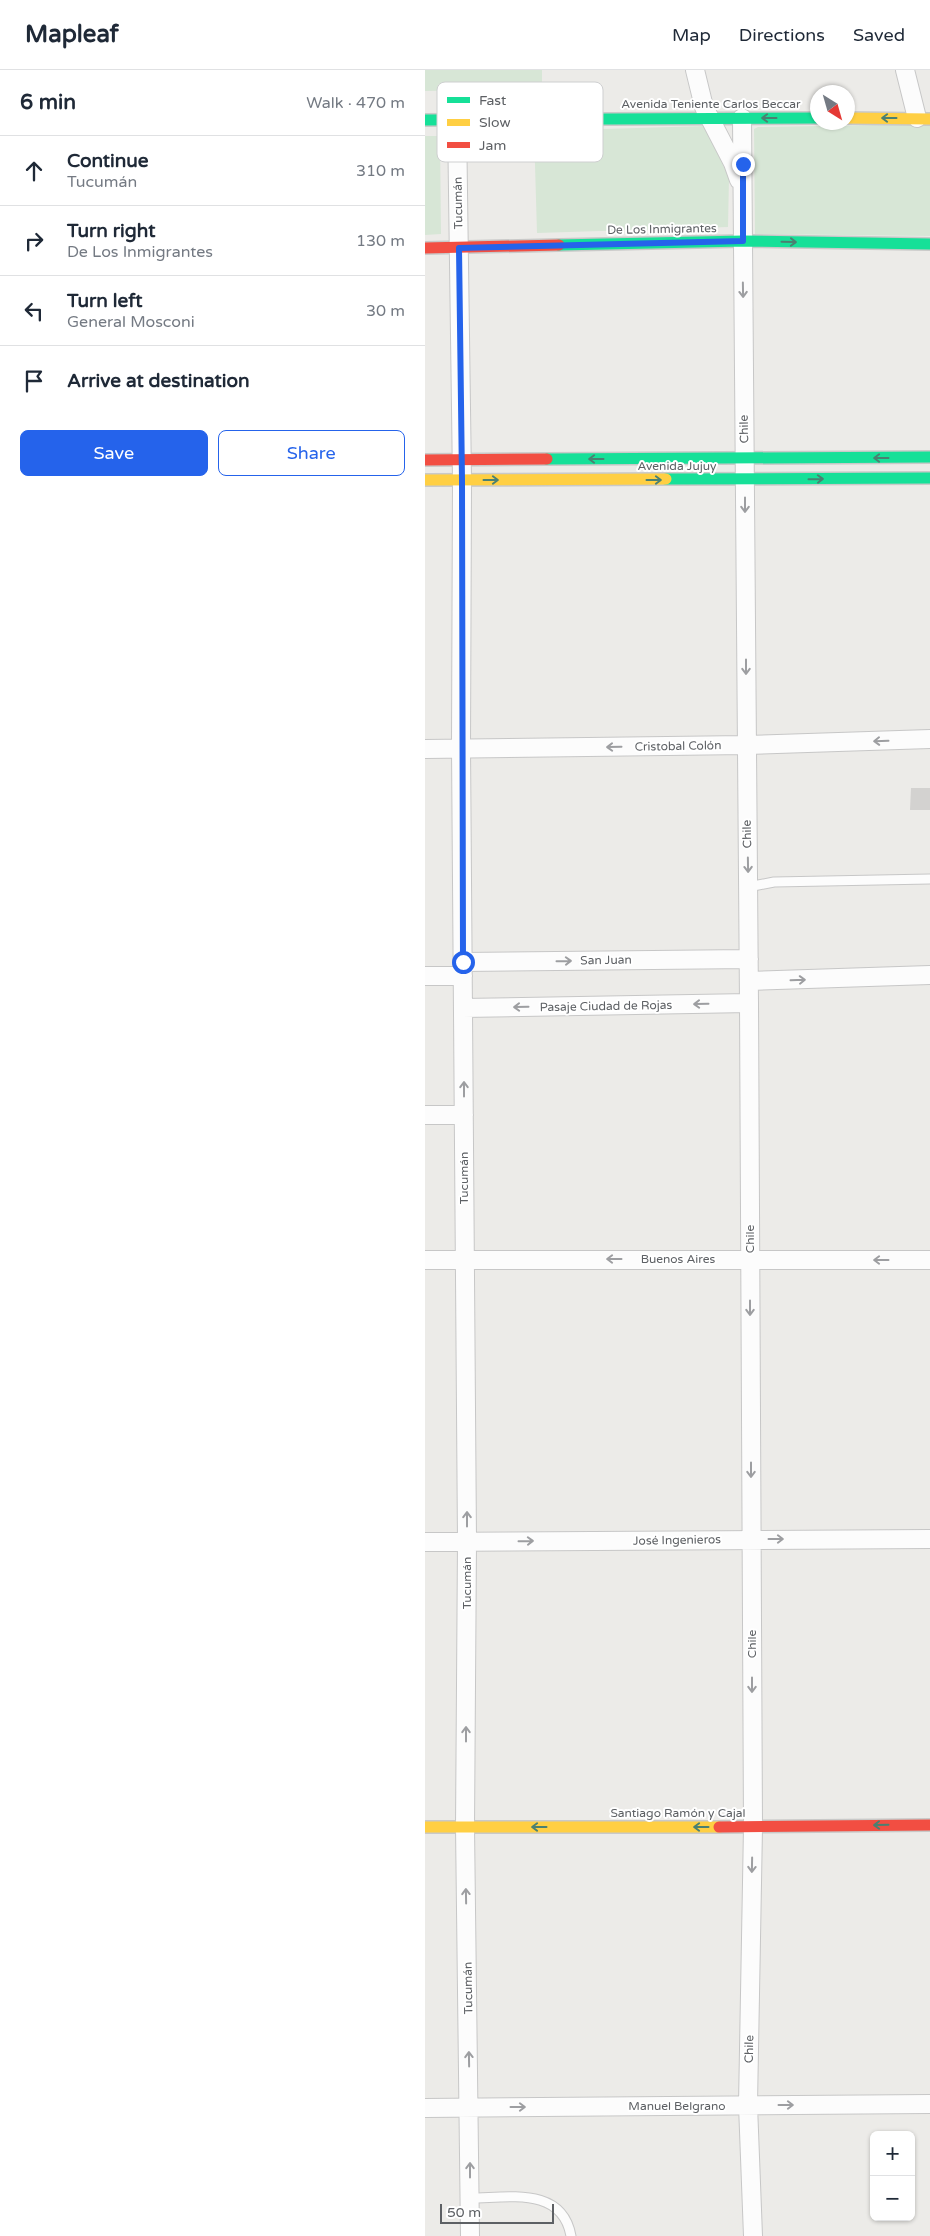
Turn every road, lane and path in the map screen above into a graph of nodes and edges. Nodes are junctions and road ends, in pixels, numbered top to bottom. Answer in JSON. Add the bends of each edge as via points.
{"nodes":[{"id":1,"x":695,"y":70,"type":"edge"},
{"id":2,"x":905,"y":70,"type":"edge"},
{"id":3,"x":708,"y":117,"type":"junction"},
{"id":4,"x":603,"y":118,"type":"edge"},
{"id":5,"x":742,"y":118,"type":"junction"},
{"id":6,"x":810,"y":118,"type":"edge"},
{"id":7,"x":855,"y":118,"type":"edge"},
{"id":8,"x":923,"y":119,"type":"edge"},
{"id":9,"x":458,"y":162,"type":"edge"},
{"id":10,"x":743,"y":191,"type":"junction"},
{"id":11,"x":743,"y":241,"type":"junction"},
{"id":12,"x":930,"y":244,"type":"edge"},
{"id":13,"x":425,"y":248,"type":"edge"},
{"id":14,"x":459,"y":248,"type":"junction"},
{"id":15,"x":930,"y":457,"type":"edge"},
{"id":16,"x":745,"y":458,"type":"junction"},
{"id":17,"x":425,"y":460,"type":"edge"},
{"id":18,"x":462,"y":460,"type":"junction"},
{"id":19,"x":930,"y":478,"type":"edge"},
{"id":20,"x":425,"y":480,"type":"edge"},
{"id":21,"x":462,"y":480,"type":"junction"},
{"id":22,"x":745,"y":480,"type":"junction"},
{"id":23,"x":930,"y":739,"type":"edge"},
{"id":24,"x":746,"y":745,"type":"junction"},
{"id":25,"x":461,"y":748,"type":"junction"},
{"id":26,"x":425,"y":749,"type":"edge"},
{"id":27,"x":930,"y":878,"type":"edge"},
{"id":28,"x":748,"y":887,"type":"junction"},
{"id":29,"x":749,"y":959,"type":"junction"},
{"id":30,"x":463,"y":969,"type":"junction"},
{"id":31,"x":930,"y":975,"type":"edge"},
{"id":32,"x":425,"y":976,"type":"edge"},
{"id":33,"x":749,"y":981,"type":"junction"},
{"id":34,"x":749,"y":1003,"type":"junction"},
{"id":35,"x":463,"y":1008,"type":"junction"},
{"id":36,"x":425,"y":1115,"type":"edge"},
{"id":37,"x":464,"y":1115,"type":"junction"},
{"id":38,"x":750,"y":1259,"type":"junction"},
{"id":39,"x":425,"y":1260,"type":"edge"},
{"id":40,"x":465,"y":1260,"type":"junction"},
{"id":41,"x":930,"y":1260,"type":"edge"},
{"id":42,"x":751,"y":1539,"type":"junction"},
{"id":43,"x":930,"y":1539,"type":"edge"},
{"id":44,"x":425,"y":1542,"type":"edge"},
{"id":45,"x":467,"y":1542,"type":"junction"},
{"id":46,"x":930,"y":1824,"type":"edge"},
{"id":47,"x":425,"y":1827,"type":"edge"},
{"id":48,"x":465,"y":1827,"type":"junction"},
{"id":49,"x":753,"y":1827,"type":"junction"},
{"id":50,"x":930,"y":2104,"type":"edge"},
{"id":51,"x":748,"y":2106,"type":"junction"},
{"id":52,"x":469,"y":2107,"type":"junction"},
{"id":53,"x":425,"y":2108,"type":"edge"},
{"id":54,"x":469,"y":2198,"type":"junction"},
{"id":55,"x":470,"y":2236,"type":"edge"},
{"id":56,"x":571,"y":2236,"type":"edge"},
{"id":57,"x":753,"y":2236,"type":"edge"}],
"edges":[{"from":1,"to":3,"type":"street"},
{"from":2,"to":8,"type":"street"},
{"from":3,"to":4,"type":"street","name":"Avenida Teniente Carlos Beccar"},
{"from":3,"to":5,"type":"street","name":"Avenida Teniente Carlos Beccar"},
{"from":3,"to":10,"type":"street","via":[[733,163]]},
{"from":6,"to":5,"type":"street","name":"Avenida Teniente Carlos Beccar","one_way":true},
{"from":5,"to":10,"type":"street","name":"Chile"},
{"from":8,"to":7,"type":"street","one_way":true},
{"from":9,"to":14,"type":"street","name":"Tucumán"},
{"from":10,"to":11,"type":"street","name":"Chile"},
{"from":11,"to":12,"type":"street","name":"De Los Inmigrantes","one_way":true},
{"from":11,"to":14,"type":"street","name":"De Los Inmigrantes"},
{"from":11,"to":16,"type":"street","name":"Chile","one_way":true},
{"from":13,"to":14,"type":"street","name":"De Los Inmigrantes"},
{"from":14,"to":18,"type":"street","name":"Tucumán"},
{"from":15,"to":16,"type":"street","name":"Avenida Jujuy","one_way":true},
{"from":16,"to":18,"type":"street","name":"Avenida Jujuy","one_way":true},
{"from":16,"to":22,"type":"street","name":"Chile"},
{"from":17,"to":18,"type":"street","name":"Avenida Jujuy"},
{"from":18,"to":21,"type":"street","name":"Tucumán"},
{"from":22,"to":19,"type":"street","name":"Avenida Jujuy","one_way":true},
{"from":20,"to":21,"type":"street","name":"Avenida Jujuy"},
{"from":21,"to":22,"type":"street","name":"Avenida Jujuy","one_way":true},
{"from":21,"to":25,"type":"street","name":"Tucumán"},
{"from":22,"to":24,"type":"street","name":"Chile","one_way":true},
{"from":23,"to":24,"type":"street","name":"Cristobal Colón","one_way":true},
{"from":24,"to":25,"type":"street","name":"Cristobal Colón","one_way":true},
{"from":24,"to":28,"type":"street","name":"Chile","one_way":true},
{"from":25,"to":26,"type":"street","name":"Cristobal Colón"},
{"from":25,"to":30,"type":"street","name":"Tucumán"},
{"from":27,"to":28,"type":"lane","via":[[774,882]]},
{"from":28,"to":29,"type":"street","name":"Chile"},
{"from":30,"to":29,"type":"street","name":"San Juan","one_way":true},
{"from":29,"to":33,"type":"street","name":"Chile"},
{"from":30,"to":32,"type":"street","name":"San Juan"},
{"from":30,"to":35,"type":"street","name":"Tucumán"},
{"from":33,"to":31,"type":"street","one_way":true},
{"from":33,"to":34,"type":"street","name":"Chile"},
{"from":34,"to":35,"type":"street","name":"Pasaje Ciudad de Rojas","one_way":true},
{"from":34,"to":38,"type":"street","name":"Chile"},
{"from":37,"to":35,"type":"street","name":"Tucumán","one_way":true},
{"from":36,"to":37,"type":"street"},
{"from":37,"to":40,"type":"street","name":"Tucumán"},
{"from":38,"to":40,"type":"street","name":"Buenos Aires","one_way":true},
{"from":41,"to":38,"type":"street","name":"Buenos Aires","one_way":true},
{"from":38,"to":42,"type":"street","name":"Chile","one_way":true},
{"from":39,"to":40,"type":"street","name":"Buenos Aires"},
{"from":45,"to":40,"type":"street","name":"Tucumán","one_way":true},
{"from":42,"to":43,"type":"street","name":"José Ingenieros","one_way":true},
{"from":45,"to":42,"type":"street","name":"José Ingenieros","one_way":true},
{"from":42,"to":49,"type":"street","name":"Chile","one_way":true},
{"from":44,"to":45,"type":"street","name":"José Ingenieros"},
{"from":48,"to":45,"type":"street","name":"Tucumán","one_way":true},
{"from":46,"to":49,"type":"street","name":"Santiago Ramón y Cajal","one_way":true},
{"from":47,"to":48,"type":"street","name":"Santiago Ramón y Cajal"},
{"from":49,"to":48,"type":"street","name":"Santiago Ramón y Cajal","one_way":true},
{"from":52,"to":48,"type":"street","name":"Tucumán","one_way":true},
{"from":49,"to":51,"type":"street","name":"Chile","one_way":true},
{"from":51,"to":50,"type":"street","name":"Manuel Belgrano","one_way":true},
{"from":52,"to":51,"type":"street","name":"Manuel Belgrano","one_way":true},
{"from":51,"to":57,"type":"street","name":"Chile"},
{"from":52,"to":53,"type":"street","name":"Manuel Belgrano"},
{"from":54,"to":52,"type":"street","name":"Tucumán","one_way":true},
{"from":54,"to":55,"type":"street","name":"Tucumán"},
{"from":54,"to":56,"type":"lane","via":[[533,2198],[550,2202],[561,2210]]}]}
